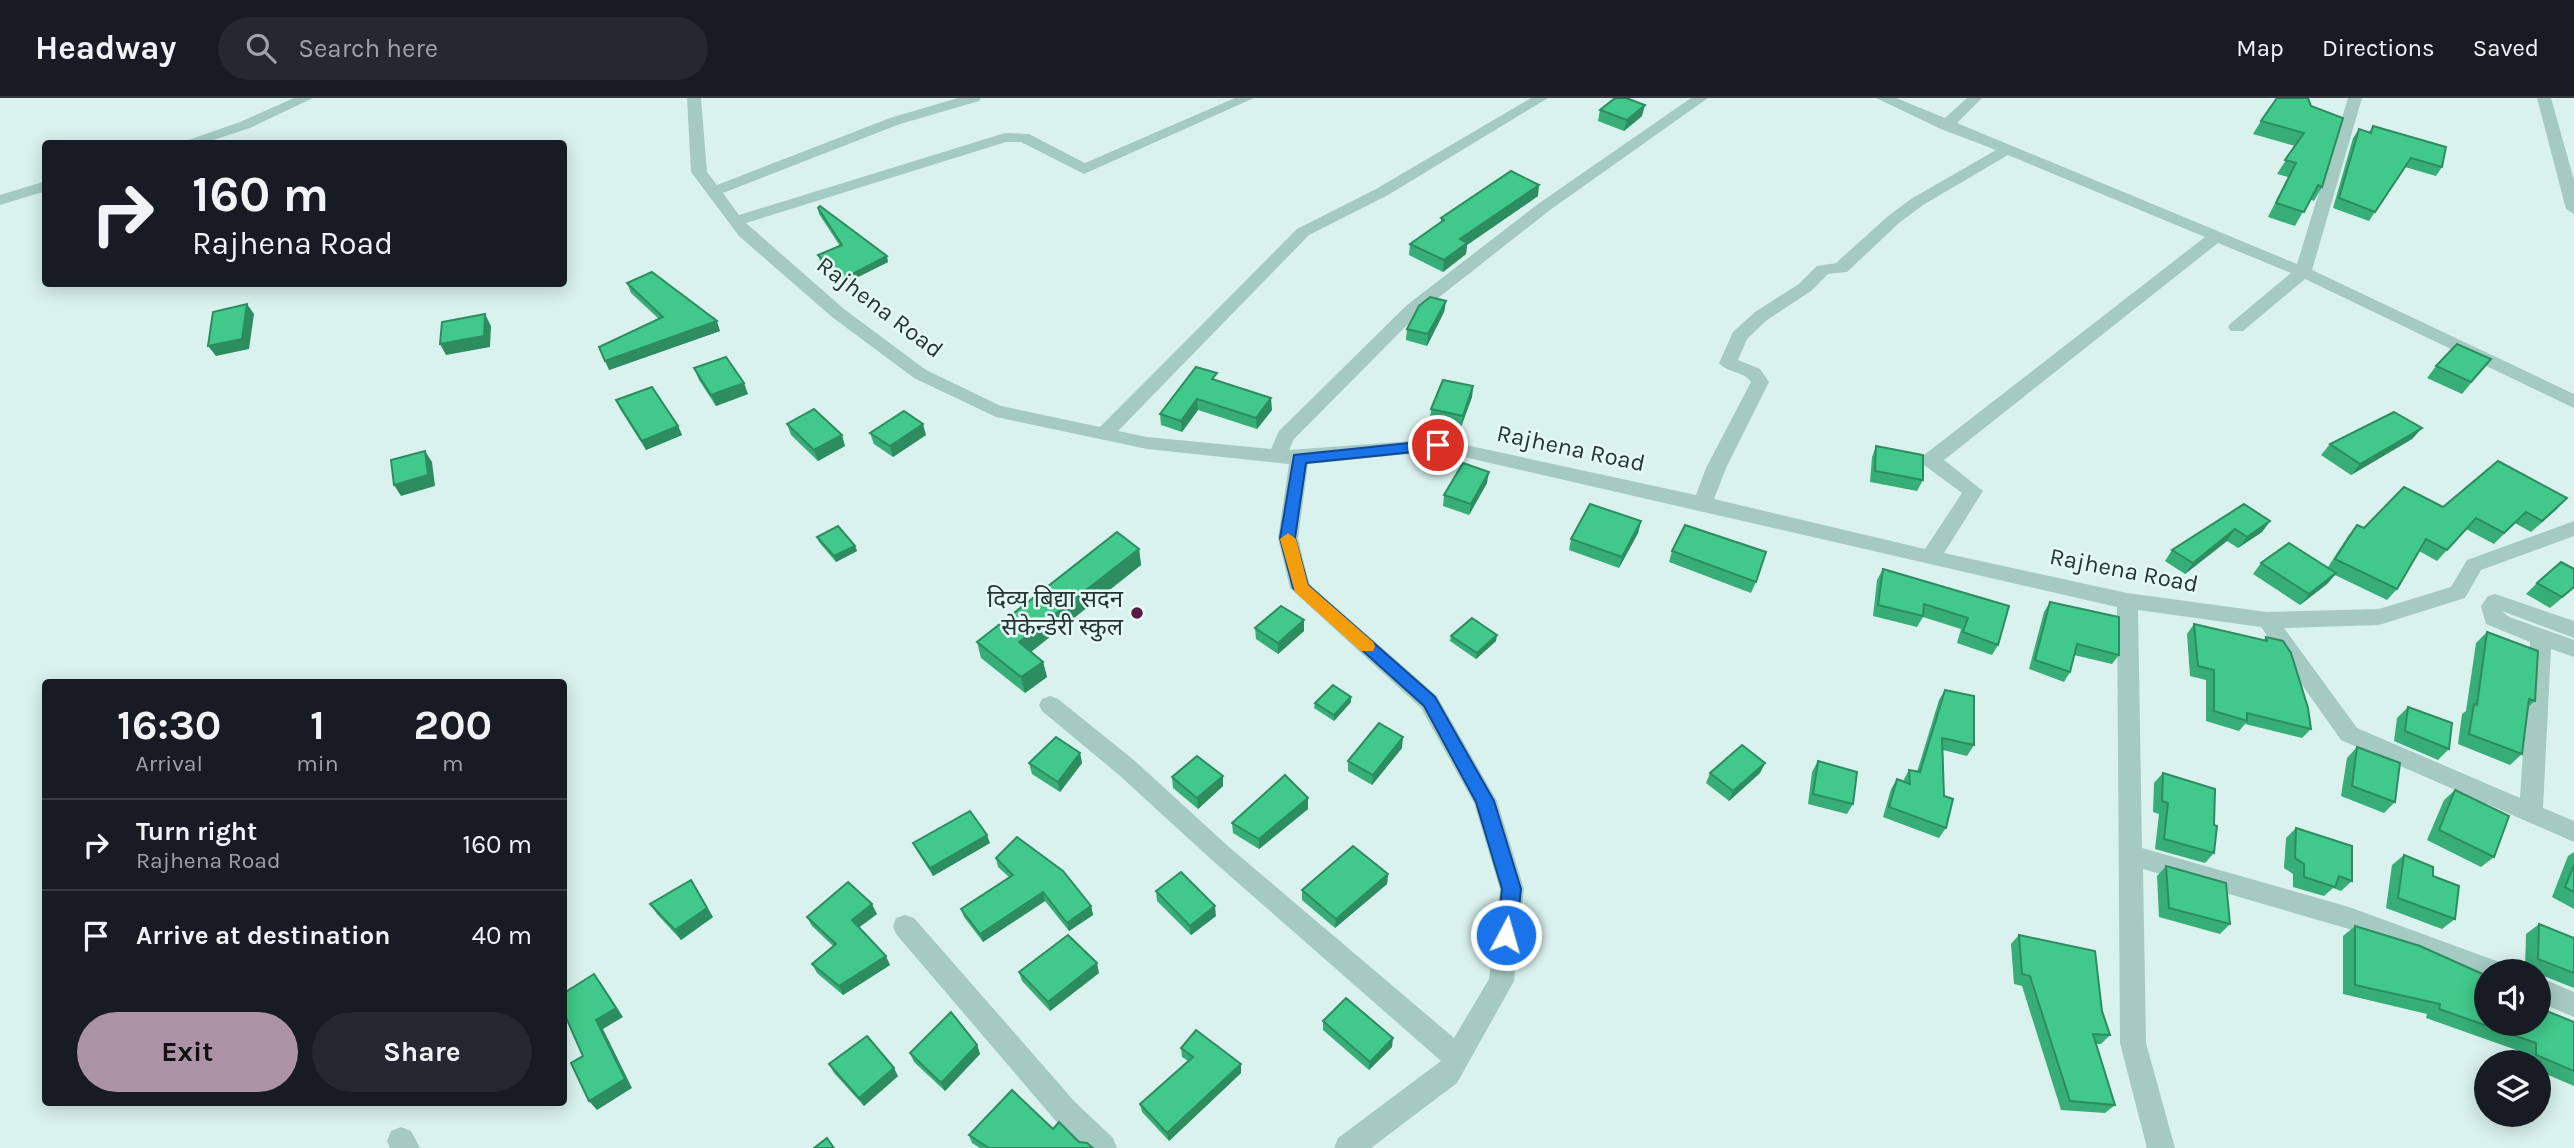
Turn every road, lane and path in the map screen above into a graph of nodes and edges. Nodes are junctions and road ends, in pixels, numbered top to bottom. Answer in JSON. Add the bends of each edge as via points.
{"nodes":[{"id":1,"x":306,"y":98,"type":"edge"},
{"id":2,"x":694,"y":98,"type":"edge"},
{"id":3,"x":975,"y":98,"type":"edge"},
{"id":4,"x":1247,"y":98,"type":"edge"},
{"id":5,"x":1541,"y":98,"type":"edge"},
{"id":6,"x":1701,"y":98,"type":"edge"},
{"id":7,"x":1883,"y":98,"type":"edge"},
{"id":8,"x":1975,"y":98,"type":"edge"},
{"id":9,"x":2355,"y":98,"type":"edge"},
{"id":10,"x":2544,"y":98,"type":"edge"},
{"id":11,"x":1946,"y":126,"type":"junction"},
{"id":12,"x":197,"y":140,"type":"edge"},
{"id":13,"x":2005,"y":151,"type":"junction"},
{"id":14,"x":42,"y":187,"type":"edge"},
{"id":15,"x":714,"y":191,"type":"junction"},
{"id":16,"x":0,"y":200,"type":"edge"},
{"id":17,"x":2574,"y":209,"type":"edge"},
{"id":18,"x":736,"y":221,"type":"junction"},
{"id":19,"x":2216,"y":236,"type":"junction"},
{"id":20,"x":2303,"y":272,"type":"junction"},
{"id":21,"x":2237,"y":327,"type":"dead end"},
{"id":22,"x":2574,"y":402,"type":"edge"},
{"id":23,"x":1103,"y":435,"type":"junction"},
{"id":24,"x":1289,"y":456,"type":"junction"},
{"id":25,"x":1703,"y":503,"type":"junction"},
{"id":26,"x":2574,"y":528,"type":"edge"},
{"id":27,"x":1931,"y":557,"type":"junction"},
{"id":28,"x":2458,"y":593,"type":"junction"},
{"id":29,"x":2127,"y":601,"type":"junction"},
{"id":30,"x":2499,"y":612,"type":"junction"},
{"id":31,"x":2267,"y":620,"type":"junction"},
{"id":32,"x":2574,"y":629,"type":"edge"},
{"id":33,"x":2541,"y":637,"type":"junction"},
{"id":34,"x":2574,"y":649,"type":"edge"},
{"id":35,"x":1050,"y":705,"type":"dead end"},
{"id":36,"x":2531,"y":813,"type":"junction"},
{"id":37,"x":2574,"y":832,"type":"edge"},
{"id":38,"x":2129,"y":855,"type":"junction"},
{"id":39,"x":905,"y":926,"type":"dead end"},
{"id":40,"x":2474,"y":964,"type":"edge"},
{"id":41,"x":2551,"y":994,"type":"edge"},
{"id":42,"x":2574,"y":1004,"type":"edge"},
{"id":43,"x":1457,"y":1058,"type":"junction"},
{"id":44,"x":1102,"y":1148,"type":"edge"},
{"id":45,"x":1348,"y":1148,"type":"edge"},
{"id":46,"x":2161,"y":1148,"type":"edge"}],
"edges":[{"from":1,"to":12,"type":"street"},
{"from":2,"to":15,"type":"street","name":"Rajhena Road","via":[[699,172]]},
{"from":3,"to":15,"type":"street","via":[[895,121]]},
{"from":4,"to":18,"type":"street","via":[[1084,169],[1024,136],[1005,138]]},
{"from":5,"to":23,"type":"street","via":[[1382,192],[1303,232]]},
{"from":6,"to":24,"type":"street","via":[[1544,207],[1413,309],[1286,436]]},
{"from":7,"to":11,"type":"street"},
{"from":8,"to":11,"type":"street"},
{"from":9,"to":20,"type":"street"},
{"from":10,"to":17,"type":"street"},
{"from":11,"to":13,"type":"street"},
{"from":13,"to":19,"type":"street"},
{"from":13,"to":25,"type":"street","via":[[1917,202],[1841,268],[1823,270],[1740,335],[1728,363],[1754,373],[1760,382]]},
{"from":14,"to":16,"type":"street"},
{"from":15,"to":18,"type":"street","name":"Rajhena Road"},
{"from":18,"to":23,"type":"street","name":"Rajhena Road","via":[[838,313],[920,374],[996,411]]},
{"from":19,"to":20,"type":"street"},
{"from":19,"to":27,"type":"street","via":[[1931,460],[1973,491]]},
{"from":20,"to":21,"type":"street"},
{"from":20,"to":22,"type":"street"},
{"from":23,"to":24,"type":"street","name":"Rajhena Road"},
{"from":24,"to":25,"type":"street","name":"Rajhena Road","via":[[1438,445]]},
{"from":24,"to":43,"type":"street","via":[[1288,538],[1300,588],[1430,702],[1485,801],[1512,889],[1501,981]]},
{"from":25,"to":27,"type":"street","name":"Rajhena Road"},
{"from":26,"to":28,"type":"street","via":[[2474,565]]},
{"from":27,"to":29,"type":"street","name":"Rajhena Road"},
{"from":28,"to":30,"type":"street"},
{"from":28,"to":31,"type":"street","name":"Rajhena Road","via":[[2379,617]]},
{"from":29,"to":31,"type":"street","name":"Rajhena Road"},
{"from":29,"to":38,"type":"street"},
{"from":30,"to":32,"type":"street"},
{"from":30,"to":33,"type":"street"},
{"from":31,"to":36,"type":"street","via":[[2349,734]]},
{"from":33,"to":34,"type":"street"},
{"from":33,"to":36,"type":"street"},
{"from":35,"to":43,"type":"street"},
{"from":36,"to":37,"type":"street"},
{"from":38,"to":40,"type":"street","via":[[2349,918]]},
{"from":38,"to":46,"type":"street","via":[[2133,1042]]},
{"from":39,"to":44,"type":"street"},
{"from":41,"to":42,"type":"street"},
{"from":43,"to":45,"type":"street","via":[[1448,1074]]}]}
